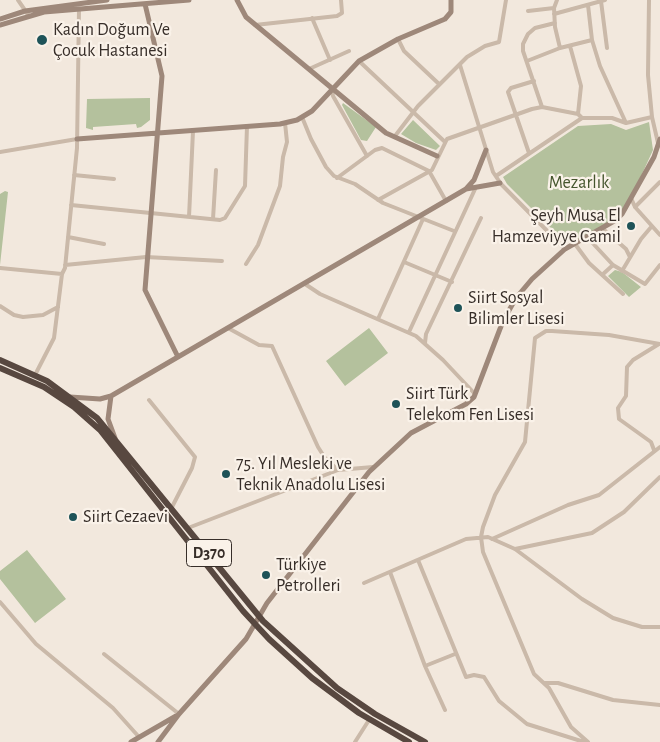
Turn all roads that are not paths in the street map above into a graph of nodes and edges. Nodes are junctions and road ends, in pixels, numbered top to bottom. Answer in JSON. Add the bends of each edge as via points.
{"nodes":[{"id":1,"x":18,"y":0,"type":"edge"},
{"id":2,"x":107,"y":0,"type":"edge"},
{"id":3,"x":189,"y":0,"type":"edge"},
{"id":4,"x":237,"y":0,"type":"edge"},
{"id":5,"x":341,"y":0,"type":"edge"},
{"id":6,"x":451,"y":0,"type":"edge"},
{"id":7,"x":506,"y":0,"type":"edge"},
{"id":8,"x":557,"y":0,"type":"edge"},
{"id":9,"x":649,"y":0,"type":"edge"},
{"id":10,"x":153,"y":1,"type":"edge"},
{"id":11,"x":603,"y":1,"type":"edge"},
{"id":12,"x":138,"y":2,"type":"edge"},
{"id":13,"x":145,"y":4,"type":"junction"},
{"id":14,"x":588,"y":5,"type":"junction"},
{"id":15,"x":554,"y":8,"type":"junction"},
{"id":16,"x":79,"y":9,"type":"junction"},
{"id":17,"x":528,"y":11,"type":"dead end"},
{"id":18,"x":27,"y":13,"type":"junction"},
{"id":19,"x":554,"y":14,"type":"junction"},
{"id":20,"x":312,"y":18,"type":"junction"},
{"id":21,"x":0,"y":19,"type":"edge"},
{"id":22,"x":555,"y":23,"type":"junction"},
{"id":23,"x":255,"y":25,"type":"junction"},
{"id":24,"x":0,"y":26,"type":"edge"},
{"id":25,"x":398,"y":39,"type":"junction"},
{"id":26,"x":592,"y":40,"type":"junction"},
{"id":27,"x":570,"y":46,"type":"junction"},
{"id":28,"x":560,"y":48,"type":"junction"},
{"id":29,"x":607,"y":48,"type":"dead end"},
{"id":30,"x":349,"y":51,"type":"dead end"},
{"id":31,"x":330,"y":60,"type":"junction"},
{"id":32,"x":359,"y":61,"type":"junction"},
{"id":33,"x":527,"y":61,"type":"junction"},
{"id":34,"x":460,"y":65,"type":"junction"},
{"id":35,"x":309,"y":69,"type":"junction"},
{"id":36,"x":534,"y":81,"type":"junction"},
{"id":37,"x":439,"y":84,"type":"junction"},
{"id":38,"x":332,"y":88,"type":"junction"},
{"id":39,"x":542,"y":107,"type":"junction"},
{"id":40,"x":414,"y":112,"type":"junction"},
{"id":41,"x":578,"y":114,"type":"junction"},
{"id":42,"x":516,"y":115,"type":"junction"},
{"id":43,"x":652,"y":116,"type":"junction"},
{"id":44,"x":302,"y":117,"type":"junction"},
{"id":45,"x":582,"y":118,"type":"junction"},
{"id":46,"x":285,"y":123,"type":"junction"},
{"id":47,"x":626,"y":123,"type":"junction"},
{"id":48,"x":247,"y":126,"type":"junction"},
{"id":49,"x":480,"y":128,"type":"junction"},
{"id":50,"x":193,"y":131,"type":"junction"},
{"id":51,"x":158,"y":133,"type":"junction"},
{"id":52,"x":395,"y":136,"type":"junction"},
{"id":53,"x":77,"y":139,"type":"junction"},
{"id":54,"x":445,"y":142,"type":"junction"},
{"id":55,"x":659,"y":142,"type":"edge"},
{"id":56,"x":486,"y":150,"type":"junction"},
{"id":57,"x":0,"y":152,"type":"edge"},
{"id":58,"x":529,"y":153,"type":"junction"},
{"id":59,"x":367,"y":156,"type":"junction"},
{"id":60,"x":437,"y":156,"type":"junction"},
{"id":61,"x":216,"y":170,"type":"dead end"},
{"id":62,"x":429,"y":171,"type":"junction"},
{"id":63,"x":74,"y":175,"type":"junction"},
{"id":64,"x":496,"y":176,"type":"junction"},
{"id":65,"x":337,"y":178,"type":"junction"},
{"id":66,"x":114,"y":179,"type":"dead end"},
{"id":67,"x":660,"y":182,"type":"edge"},
{"id":68,"x":500,"y":183,"type":"junction"},
{"id":69,"x":476,"y":186,"type":"junction"},
{"id":70,"x":466,"y":189,"type":"junction"},
{"id":71,"x":631,"y":198,"type":"junction"},
{"id":72,"x":378,"y":200,"type":"junction"},
{"id":73,"x":446,"y":201,"type":"junction"},
{"id":74,"x":71,"y":205,"type":"junction"},
{"id":75,"x":635,"y":207,"type":"junction"},
{"id":76,"x":150,"y":213,"type":"junction"},
{"id":77,"x":189,"y":217,"type":"junction"},
{"id":78,"x":421,"y":218,"type":"junction"},
{"id":79,"x":481,"y":218,"type":"dead end"},
{"id":80,"x":213,"y":219,"type":"junction"},
{"id":81,"x":652,"y":226,"type":"junction"},
{"id":82,"x":602,"y":228,"type":"junction"},
{"id":83,"x":454,"y":231,"type":"junction"},
{"id":84,"x":660,"y":235,"type":"edge"},
{"id":85,"x":68,"y":237,"type":"junction"},
{"id":86,"x":587,"y":238,"type":"junction"},
{"id":87,"x":104,"y":244,"type":"dead end"},
{"id":88,"x":575,"y":244,"type":"junction"},
{"id":89,"x":565,"y":249,"type":"junction"},
{"id":90,"x":146,"y":257,"type":"junction"},
{"id":91,"x":630,"y":257,"type":"junction"},
{"id":92,"x":222,"y":261,"type":"dead end"},
{"id":93,"x":404,"y":262,"type":"junction"},
{"id":94,"x":246,"y":264,"type":"dead end"},
{"id":95,"x":65,"y":265,"type":"junction"},
{"id":96,"x":613,"y":265,"type":"junction"},
{"id":97,"x":660,"y":266,"type":"edge"},
{"id":98,"x":0,"y":268,"type":"edge"},
{"id":99,"x":622,"y":271,"type":"junction"},
{"id":100,"x":62,"y":274,"type":"junction"},
{"id":101,"x":434,"y":275,"type":"junction"},
{"id":102,"x":602,"y":275,"type":"junction"},
{"id":103,"x":452,"y":282,"type":"junction"},
{"id":104,"x":305,"y":284,"type":"junction"},
{"id":105,"x":623,"y":294,"type":"dead end"},
{"id":106,"x":0,"y":306,"type":"edge"},
{"id":107,"x":58,"y":307,"type":"junction"},
{"id":108,"x":378,"y":319,"type":"junction"},
{"id":109,"x":228,"y":328,"type":"junction"},
{"id":110,"x":409,"y":332,"type":"junction"},
{"id":111,"x":425,"y":343,"type":"junction"},
{"id":112,"x":659,"y":344,"type":"edge"},
{"id":113,"x":178,"y":357,"type":"junction"},
{"id":114,"x":0,"y":360,"type":"edge"},
{"id":115,"x":0,"y":368,"type":"edge"},
{"id":116,"x":35,"y":375,"type":"junction"},
{"id":117,"x":475,"y":394,"type":"junction"},
{"id":118,"x":111,"y":396,"type":"junction"},
{"id":119,"x":70,"y":397,"type":"junction"},
{"id":120,"x":149,"y":400,"type":"dead end"},
{"id":121,"x":115,"y":438,"type":"junction"},
{"id":122,"x":660,"y":447,"type":"edge"},
{"id":123,"x":654,"y":450,"type":"junction"},
{"id":124,"x":373,"y":467,"type":"junction"},
{"id":125,"x":338,"y":470,"type":"junction"},
{"id":126,"x":660,"y":477,"type":"edge"},
{"id":127,"x":172,"y":507,"type":"junction"},
{"id":128,"x":188,"y":528,"type":"junction"},
{"id":129,"x":481,"y":537,"type":"junction"},
{"id":130,"x":492,"y":539,"type":"junction"},
{"id":131,"x":515,"y":549,"type":"junction"},
{"id":132,"x":418,"y":560,"type":"junction"},
{"id":133,"x":390,"y":572,"type":"junction"},
{"id":134,"x":364,"y":583,"type":"dead end"},
{"id":135,"x":0,"y":602,"type":"edge"},
{"id":136,"x":260,"y":616,"type":"junction"},
{"id":137,"x":256,"y":625,"type":"junction"},
{"id":138,"x":660,"y":627,"type":"edge"},
{"id":139,"x":104,"y":654,"type":"dead end"},
{"id":140,"x":455,"y":654,"type":"junction"},
{"id":141,"x":424,"y":666,"type":"junction"},
{"id":142,"x":544,"y":683,"type":"junction"},
{"id":143,"x":660,"y":705,"type":"edge"},
{"id":144,"x":445,"y":710,"type":"dead end"},
{"id":145,"x":179,"y":714,"type":"junction"},
{"id":146,"x":369,"y":720,"type":"junction"},
{"id":147,"x":139,"y":737,"type":"junction"},
{"id":148,"x":131,"y":742,"type":"edge"},
{"id":149,"x":158,"y":742,"type":"edge"},
{"id":150,"x":355,"y":742,"type":"edge"},
{"id":151,"x":409,"y":742,"type":"edge"},
{"id":152,"x":425,"y":742,"type":"edge"},
{"id":153,"x":584,"y":742,"type":"edge"},
{"id":154,"x":588,"y":742,"type":"edge"}],
"edges":[{"from":1,"to":18,"type":"street"},
{"from":2,"to":18,"type":"street"},
{"from":3,"to":10,"type":"street"},
{"from":4,"to":23,"type":"street","via":[[246,17]]},
{"from":5,"to":20,"type":"street","via":[[342,13]]},
{"from":6,"to":25,"type":"street","via":[[451,12],[445,19]]},
{"from":7,"to":34,"type":"street","via":[[499,42],[485,46]]},
{"from":8,"to":15,"type":"street"},
{"from":9,"to":43,"type":"street","via":[[648,75]]},
{"from":10,"to":13,"type":"street"},
{"from":11,"to":14,"type":"street"},
{"from":11,"to":29,"type":"street"},
{"from":12,"to":13,"type":"street"},
{"from":12,"to":16,"type":"street"},
{"from":13,"to":51,"type":"street","via":[[162,76]]},
{"from":14,"to":19,"type":"street"},
{"from":14,"to":26,"type":"street"},
{"from":15,"to":17,"type":"street"},
{"from":15,"to":19,"type":"street"},
{"from":16,"to":18,"type":"street"},
{"from":16,"to":53,"type":"street"},
{"from":18,"to":21,"type":"street"},
{"from":18,"to":24,"type":"street"},
{"from":19,"to":22,"type":"street"},
{"from":20,"to":23,"type":"street"},
{"from":20,"to":31,"type":"street"},
{"from":22,"to":28,"type":"street"},
{"from":22,"to":33,"type":"street","via":[[536,28],[525,39],[523,51]]},
{"from":23,"to":35,"type":"street"},
{"from":25,"to":32,"type":"street"},
{"from":25,"to":37,"type":"street","via":[[404,51]]},
{"from":26,"to":27,"type":"street"},
{"from":26,"to":47,"type":"street"},
{"from":27,"to":28,"type":"street"},
{"from":27,"to":41,"type":"street","via":[[581,86]]},
{"from":28,"to":33,"type":"street"},
{"from":30,"to":31,"type":"street"},
{"from":31,"to":35,"type":"street"},
{"from":32,"to":38,"type":"street"},
{"from":32,"to":40,"type":"street"},
{"from":33,"to":36,"type":"street"},
{"from":34,"to":37,"type":"street"},
{"from":34,"to":49,"type":"street"},
{"from":35,"to":38,"type":"street"},
{"from":36,"to":39,"type":"street"},
{"from":36,"to":42,"type":"street","via":[[508,90]]},
{"from":37,"to":40,"type":"street"},
{"from":38,"to":44,"type":"street","via":[[312,111]]},
{"from":38,"to":52,"type":"street"},
{"from":38,"to":59,"type":"street","via":[[333,96]]},
{"from":39,"to":41,"type":"street"},
{"from":39,"to":42,"type":"street"},
{"from":40,"to":52,"type":"street"},
{"from":40,"to":54,"type":"street"},
{"from":41,"to":45,"type":"street"},
{"from":42,"to":49,"type":"street"},
{"from":42,"to":58,"type":"street"},
{"from":43,"to":47,"type":"street"},
{"from":43,"to":55,"type":"street"},
{"from":44,"to":46,"type":"street"},
{"from":44,"to":65,"type":"street","via":[[326,168]]},
{"from":45,"to":47,"type":"street","via":[[612,118]]},
{"from":45,"to":58,"type":"street"},
{"from":46,"to":48,"type":"street"},
{"from":46,"to":94,"type":"street","via":[[287,142],[280,186],[258,245]]},
{"from":48,"to":50,"type":"street"},
{"from":48,"to":80,"type":"street","via":[[244,186],[225,218]]},
{"from":49,"to":54,"type":"street"},
{"from":49,"to":56,"type":"street"},
{"from":50,"to":51,"type":"street"},
{"from":50,"to":77,"type":"street"},
{"from":51,"to":53,"type":"street"},
{"from":51,"to":76,"type":"street"},
{"from":52,"to":60,"type":"street"},
{"from":53,"to":57,"type":"street"},
{"from":53,"to":63,"type":"street"},
{"from":54,"to":60,"type":"street"},
{"from":55,"to":71,"type":"street"},
{"from":56,"to":64,"type":"street"},
{"from":56,"to":70,"type":"street","via":[[474,180]]},
{"from":58,"to":64,"type":"street"},
{"from":59,"to":62,"type":"street","via":[[382,148]]},
{"from":59,"to":65,"type":"street"},
{"from":60,"to":62,"type":"street"},
{"from":61,"to":80,"type":"street"},
{"from":62,"to":72,"type":"street"},
{"from":62,"to":73,"type":"street"},
{"from":63,"to":66,"type":"street"},
{"from":63,"to":74,"type":"street"},
{"from":64,"to":68,"type":"street"},
{"from":65,"to":72,"type":"street","via":[[355,184]]},
{"from":67,"to":75,"type":"street"},
{"from":68,"to":69,"type":"street"},
{"from":68,"to":89,"type":"street"},
{"from":69,"to":70,"type":"street"},
{"from":69,"to":83,"type":"street"},
{"from":70,"to":73,"type":"street"},
{"from":71,"to":75,"type":"street"},
{"from":71,"to":82,"type":"street","via":[[616,220]]},
{"from":72,"to":78,"type":"street"},
{"from":73,"to":78,"type":"street"},
{"from":74,"to":76,"type":"street"},
{"from":74,"to":85,"type":"street"},
{"from":75,"to":81,"type":"street"},
{"from":76,"to":77,"type":"street"},
{"from":76,"to":90,"type":"street"},
{"from":77,"to":80,"type":"street"},
{"from":78,"to":83,"type":"street"},
{"from":78,"to":93,"type":"street"},
{"from":78,"to":104,"type":"street"},
{"from":79,"to":103,"type":"street"},
{"from":81,"to":84,"type":"street"},
{"from":81,"to":91,"type":"street"},
{"from":82,"to":86,"type":"street"},
{"from":82,"to":91,"type":"street","via":[[626,249]]},
{"from":83,"to":101,"type":"street"},
{"from":85,"to":87,"type":"street"},
{"from":85,"to":95,"type":"street"},
{"from":86,"to":88,"type":"street"},
{"from":86,"to":96,"type":"street"},
{"from":88,"to":89,"type":"street"},
{"from":88,"to":102,"type":"street"},
{"from":89,"to":117,"type":"street","via":[[516,298],[503,321]]},
{"from":90,"to":92,"type":"street"},
{"from":90,"to":95,"type":"street"},
{"from":90,"to":113,"type":"street","via":[[144,290]]},
{"from":91,"to":99,"type":"street"},
{"from":93,"to":101,"type":"street"},
{"from":93,"to":108,"type":"street"},
{"from":95,"to":100,"type":"street"},
{"from":96,"to":99,"type":"street"},
{"from":96,"to":102,"type":"street"},
{"from":97,"to":99,"type":"street","via":[[645,284]]},
{"from":98,"to":100,"type":"street"},
{"from":100,"to":107,"type":"street"},
{"from":101,"to":103,"type":"street"},
{"from":101,"to":110,"type":"street"},
{"from":102,"to":105,"type":"street"},
{"from":103,"to":111,"type":"street","via":[[426,334]]},
{"from":104,"to":108,"type":"street","via":[[320,294]]},
{"from":104,"to":109,"type":"street"},
{"from":106,"to":107,"type":"street","via":[[23,317],[43,315]]},
{"from":107,"to":116,"type":"street","via":[[54,338]]},
{"from":108,"to":110,"type":"street"},
{"from":109,"to":113,"type":"street"},
{"from":109,"to":125,"type":"street","via":[[259,345],[272,346],[318,447]]},
{"from":110,"to":111,"type":"street"},
{"from":111,"to":117,"type":"street"},
{"from":112,"to":123,"type":"street","via":[[633,360],[628,367],[626,396],[618,408],[619,419],[651,442]]},
{"from":112,"to":129,"type":"street","via":[[609,335],[552,331],[535,338],[525,442],[495,495]]},
{"from":113,"to":118,"type":"street"},
{"from":114,"to":116,"type":"highway","number":"D370"},
{"from":115,"to":137,"type":"highway","number":"D370","via":[[44,387],[100,430]]},
{"from":116,"to":119,"type":"highway","number":"D370"},
{"from":117,"to":124,"type":"street","via":[[466,404],[410,433]]},
{"from":118,"to":119,"type":"street","via":[[100,399]]},
{"from":118,"to":121,"type":"street","via":[[108,418]]},
{"from":119,"to":121,"type":"highway","number":"D370","via":[[97,418]]},
{"from":120,"to":127,"type":"street","via":[[195,456]]},
{"from":121,"to":127,"type":"highway","number":"D370"},
{"from":122,"to":123,"type":"street"},
{"from":123,"to":130,"type":"street","via":[[598,495]]},
{"from":124,"to":125,"type":"street"},
{"from":124,"to":136,"type":"street"},
{"from":125,"to":128,"type":"street"},
{"from":126,"to":131,"type":"street","via":[[624,512],[592,533]]},
{"from":127,"to":128,"type":"highway","number":"D370"},
{"from":128,"to":136,"type":"highway","number":"D370"},
{"from":129,"to":130,"type":"street"},
{"from":129,"to":132,"type":"street","via":[[466,539]]},
{"from":129,"to":142,"type":"street","via":[[490,572],[534,674]]},
{"from":130,"to":131,"type":"street"},
{"from":131,"to":138,"type":"street","via":[[613,618],[642,627]]},
{"from":132,"to":133,"type":"street"},
{"from":132,"to":140,"type":"street"},
{"from":133,"to":134,"type":"street"},
{"from":133,"to":141,"type":"street"},
{"from":135,"to":147,"type":"street","via":[[36,644],[113,708]]},
{"from":136,"to":137,"type":"street"},
{"from":136,"to":152,"type":"highway","number":"D370","via":[[300,657],[337,688]]},
{"from":137,"to":145,"type":"street"},
{"from":137,"to":146,"type":"highway","number":"D370","via":[[312,678]]},
{"from":139,"to":145,"type":"street"},
{"from":140,"to":141,"type":"street"},
{"from":140,"to":153,"type":"street","via":[[466,677],[484,677],[499,701],[527,724]]},
{"from":141,"to":144,"type":"street"},
{"from":142,"to":143,"type":"street","via":[[558,683],[613,700]]},
{"from":142,"to":154,"type":"street","via":[[557,700],[570,727]]},
{"from":145,"to":147,"type":"street"},
{"from":145,"to":149,"type":"street"},
{"from":146,"to":150,"type":"street"},
{"from":146,"to":151,"type":"highway","number":"D370"},
{"from":147,"to":148,"type":"street"}]}
